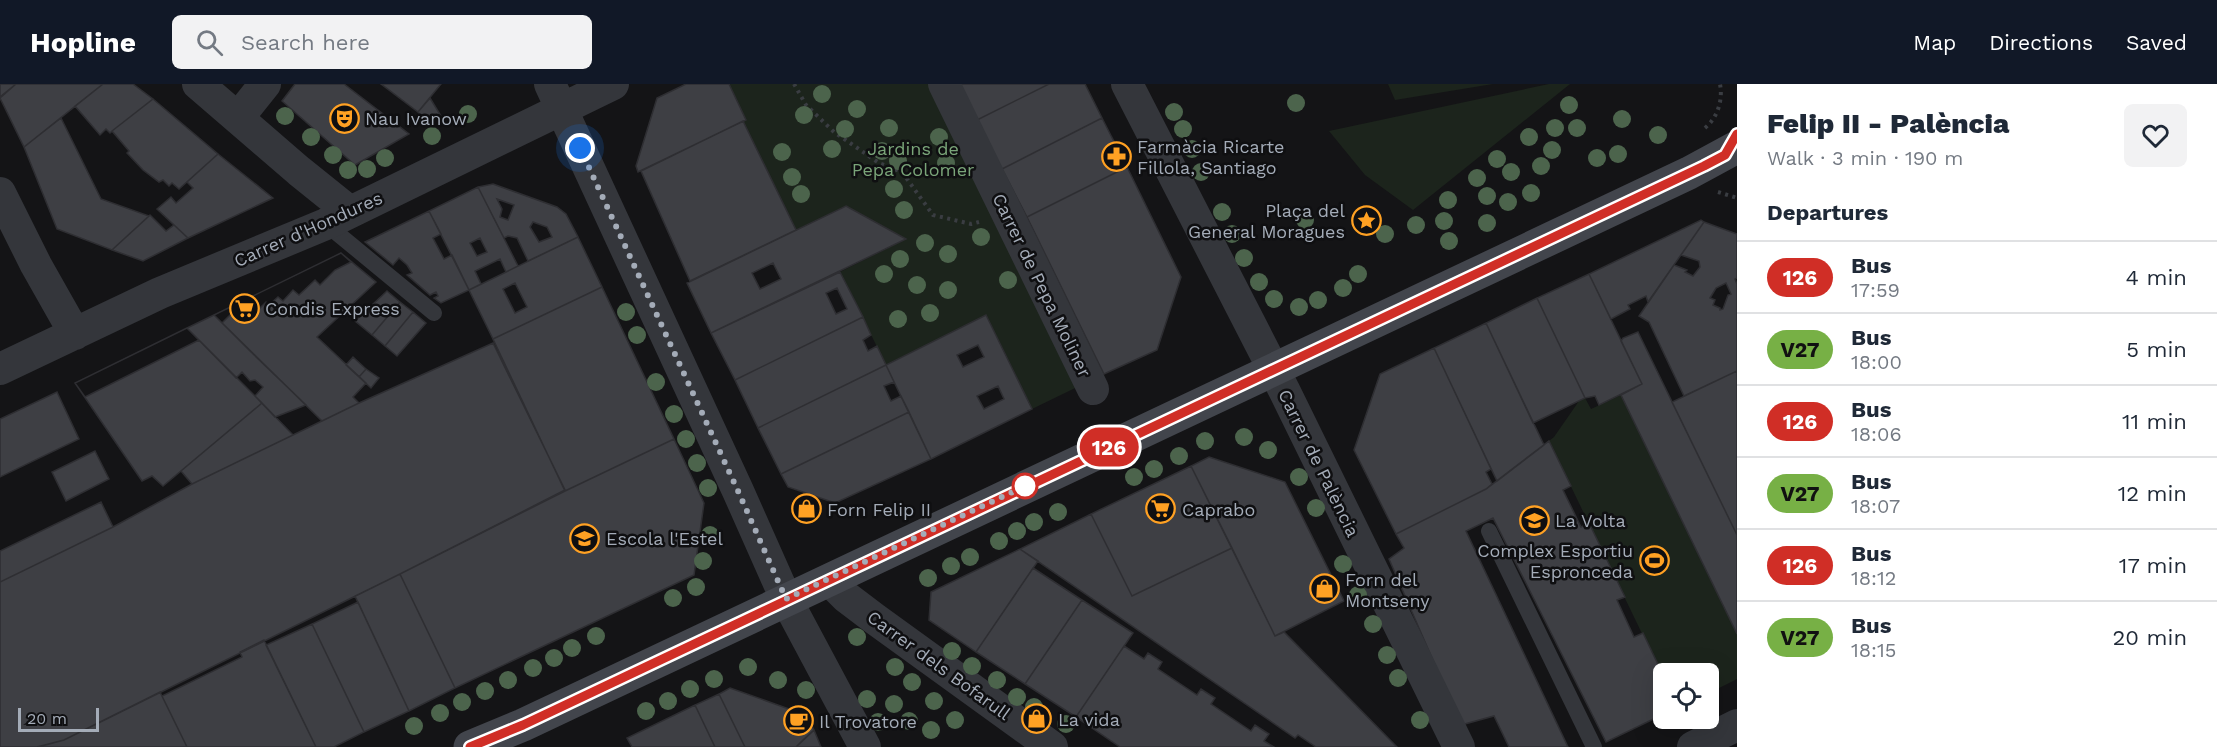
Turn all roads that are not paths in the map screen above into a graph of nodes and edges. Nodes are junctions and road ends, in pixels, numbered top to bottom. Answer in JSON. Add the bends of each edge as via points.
{"nodes":[{"id":1,"x":198,"y":84,"type":"edge"},
{"id":2,"x":265,"y":84,"type":"edge"},
{"id":3,"x":613,"y":84,"type":"edge"},
{"id":4,"x":944,"y":84,"type":"edge"},
{"id":5,"x":1127,"y":84,"type":"edge"},
{"id":6,"x":556,"y":96,"type":"edge"},
{"id":7,"x":238,"y":118,"type":"junction"},
{"id":8,"x":1734,"y":148,"type":"edge"},
{"id":9,"x":0,"y":193,"type":"edge"},
{"id":10,"x":338,"y":218,"type":"junction"},
{"id":11,"x":434,"y":313,"type":"dead end"},
{"id":12,"x":75,"y":334,"type":"junction"},
{"id":13,"x":0,"y":369,"type":"edge"},
{"id":14,"x":1273,"y":369,"type":"junction"},
{"id":15,"x":1093,"y":389,"type":"dead end"},
{"id":16,"x":1489,"y":531,"type":"dead end"},
{"id":17,"x":829,"y":580,"type":"junction"},
{"id":18,"x":786,"y":599,"type":"junction"},
{"id":19,"x":1737,"y":725,"type":"edge"},
{"id":20,"x":470,"y":747,"type":"edge"},
{"id":21,"x":865,"y":747,"type":"edge"},
{"id":22,"x":1052,"y":747,"type":"edge"},
{"id":23,"x":1459,"y":747,"type":"edge"},
{"id":24,"x":1594,"y":747,"type":"edge"},
{"id":25,"x":1693,"y":747,"type":"edge"}],
"edges":[{"from":1,"to":7,"type":"street"},
{"from":2,"to":7,"type":"street"},
{"from":3,"to":6,"type":"street","name":"Carrer d'Hondures"},
{"from":4,"to":15,"type":"street","name":"Carrer de Pepa Moliner"},
{"from":5,"to":14,"type":"street","name":"Carrer de Palència"},
{"from":6,"to":10,"type":"street","name":"Carrer d'Hondures"},
{"from":6,"to":18,"type":"street"},
{"from":7,"to":10,"type":"street","via":[[298,171]]},
{"from":8,"to":14,"type":"main road"},
{"from":9,"to":12,"type":"street"},
{"from":10,"to":11,"type":"lane"},
{"from":10,"to":12,"type":"street","name":"Carrer d'Hondures","via":[[160,293]]},
{"from":12,"to":13,"type":"street","name":"Carrer d'Hondures"},
{"from":14,"to":17,"type":"main road"},
{"from":14,"to":23,"type":"street","name":"Carrer de Palència"},
{"from":16,"to":24,"type":"lane"},
{"from":17,"to":18,"type":"main road"},
{"from":17,"to":22,"type":"street","name":"Carrer dels Bofarull","via":[[865,612]]},
{"from":18,"to":20,"type":"main road"},
{"from":18,"to":21,"type":"street"},
{"from":19,"to":25,"type":"street"}]}
